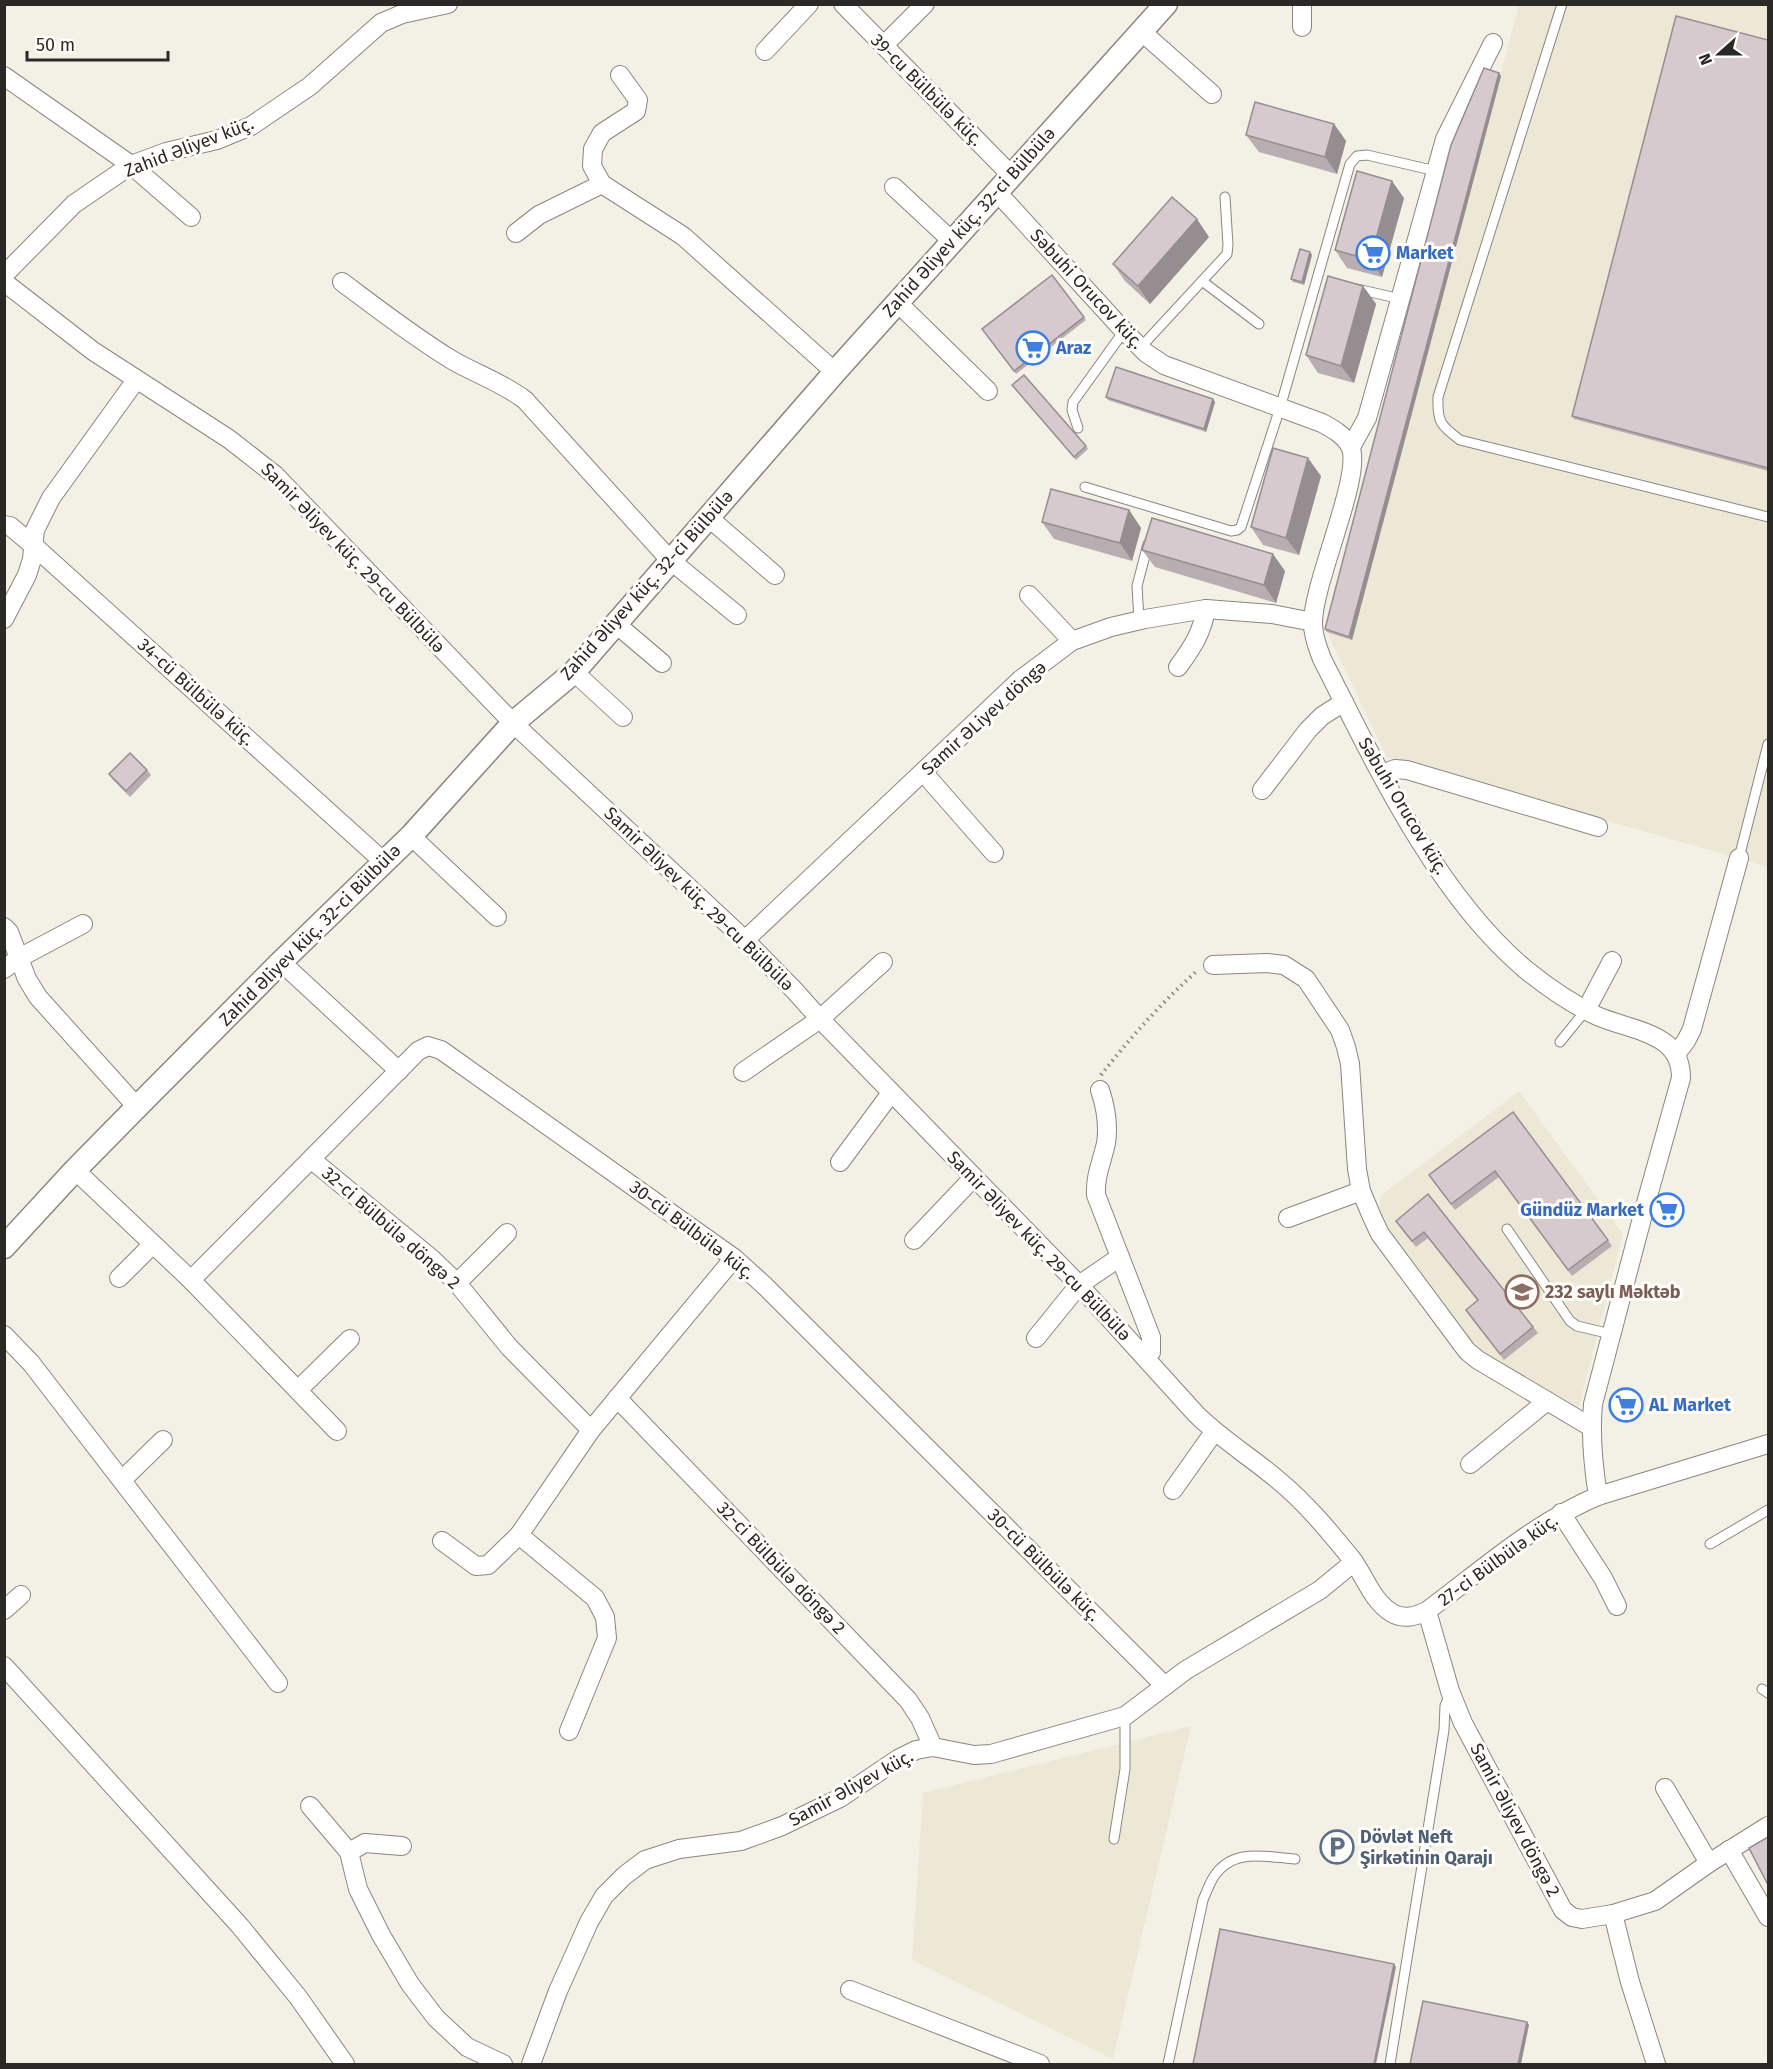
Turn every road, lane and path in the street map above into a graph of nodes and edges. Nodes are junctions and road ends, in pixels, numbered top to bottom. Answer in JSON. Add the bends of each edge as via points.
{"nodes":[{"id":1,"x":448,"y":4,"type":"edge"},
{"id":2,"x":809,"y":4,"type":"edge"},
{"id":3,"x":843,"y":4,"type":"edge"},
{"id":4,"x":925,"y":4,"type":"edge"},
{"id":5,"x":1166,"y":4,"type":"edge"},
{"id":6,"x":1302,"y":4,"type":"edge"},
{"id":7,"x":1562,"y":4,"type":"edge"},
{"id":8,"x":1302,"y":27,"type":"dead end"},
{"id":9,"x":1142,"y":32,"type":"junction"},
{"id":10,"x":1493,"y":43,"type":"dead end"},
{"id":11,"x":884,"y":45,"type":"junction"},
{"id":12,"x":765,"y":51,"type":"dead end"},
{"id":13,"x":620,"y":75,"type":"dead end"},
{"id":14,"x":4,"y":76,"type":"edge"},
{"id":15,"x":1212,"y":94,"type":"dead end"},
{"id":16,"x":131,"y":165,"type":"junction"},
{"id":17,"x":1436,"y":171,"type":"junction"},
{"id":18,"x":1011,"y":175,"type":"junction"},
{"id":19,"x":602,"y":184,"type":"junction"},
{"id":20,"x":894,"y":187,"type":"dead end"},
{"id":21,"x":997,"y":192,"type":"junction"},
{"id":22,"x":1225,"y":197,"type":"dead end"},
{"id":23,"x":191,"y":217,"type":"dead end"},
{"id":24,"x":516,"y":233,"type":"dead end"},
{"id":25,"x":952,"y":241,"type":"junction"},
{"id":26,"x":4,"y":275,"type":"edge"},
{"id":27,"x":1202,"y":281,"type":"junction"},
{"id":28,"x":1317,"y":281,"type":"junction"},
{"id":29,"x":4,"y":282,"type":"edge"},
{"id":30,"x":342,"y":282,"type":"dead end"},
{"id":31,"x":1328,"y":283,"type":"edge"},
{"id":32,"x":1349,"y":288,"type":"edge"},
{"id":33,"x":1401,"y":299,"type":"junction"},
{"id":34,"x":897,"y":302,"type":"junction"},
{"id":35,"x":1259,"y":324,"type":"dead end"},
{"id":36,"x":1124,"y":332,"type":"junction"},
{"id":37,"x":1141,"y":348,"type":"junction"},
{"id":38,"x":835,"y":372,"type":"junction"},
{"id":39,"x":136,"y":380,"type":"junction"},
{"id":40,"x":988,"y":391,"type":"dead end"},
{"id":41,"x":1280,"y":408,"type":"junction"},
{"id":42,"x":1078,"y":428,"type":"dead end"},
{"id":43,"x":1351,"y":447,"type":"junction"},
{"id":44,"x":1085,"y":487,"type":"dead end"},
{"id":45,"x":1158,"y":510,"type":"junction"},
{"id":46,"x":708,"y":517,"type":"junction"},
{"id":47,"x":1768,"y":517,"type":"edge"},
{"id":48,"x":1155,"y":521,"type":"edge"},
{"id":49,"x":4,"y":525,"type":"edge"},
{"id":50,"x":1152,"y":532,"type":"edge"},
{"id":51,"x":34,"y":546,"type":"junction"},
{"id":52,"x":670,"y":560,"type":"junction"},
{"id":53,"x":775,"y":575,"type":"dead end"},
{"id":54,"x":1029,"y":595,"type":"dead end"},
{"id":55,"x":1206,"y":609,"type":"junction"},
{"id":56,"x":737,"y":615,"type":"dead end"},
{"id":57,"x":4,"y":619,"type":"edge"},
{"id":58,"x":1139,"y":620,"type":"junction"},
{"id":59,"x":1312,"y":622,"type":"junction"},
{"id":60,"x":616,"y":624,"type":"junction"},
{"id":61,"x":1072,"y":641,"type":"junction"},
{"id":62,"x":662,"y":663,"type":"dead end"},
{"id":63,"x":1178,"y":667,"type":"dead end"},
{"id":64,"x":574,"y":672,"type":"junction"},
{"id":65,"x":1344,"y":702,"type":"junction"},
{"id":66,"x":623,"y":717,"type":"dead end"},
{"id":67,"x":513,"y":723,"type":"junction"},
{"id":68,"x":1768,"y":744,"type":"edge"},
{"id":69,"x":923,"y":772,"type":"junction"},
{"id":70,"x":1382,"y":774,"type":"junction"},
{"id":71,"x":1262,"y":790,"type":"dead end"},
{"id":72,"x":1598,"y":827,"type":"dead end"},
{"id":73,"x":411,"y":836,"type":"junction"},
{"id":74,"x":994,"y":853,"type":"dead end"},
{"id":75,"x":1739,"y":858,"type":"joint"},
{"id":76,"x":384,"y":862,"type":"junction"},
{"id":77,"x":496,"y":917,"type":"dead end"},
{"id":78,"x":83,"y":924,"type":"dead end"},
{"id":79,"x":4,"y":927,"type":"edge"},
{"id":80,"x":745,"y":940,"type":"junction"},
{"id":81,"x":19,"y":958,"type":"junction"},
{"id":82,"x":1612,"y":961,"type":"dead end"},
{"id":83,"x":281,"y":962,"type":"junction"},
{"id":84,"x":882,"y":962,"type":"dead end"},
{"id":85,"x":1213,"y":965,"type":"joint"},
{"id":86,"x":4,"y":969,"type":"edge"},
{"id":87,"x":1586,"y":1010,"type":"junction"},
{"id":88,"x":820,"y":1019,"type":"junction"},
{"id":89,"x":1560,"y":1042,"type":"dead end"},
{"id":90,"x":1676,"y":1054,"type":"junction"},
{"id":91,"x":399,"y":1071,"type":"junction"},
{"id":92,"x":743,"y":1072,"type":"dead end"},
{"id":93,"x":1100,"y":1090,"type":"joint"},
{"id":94,"x":891,"y":1093,"type":"junction"},
{"id":95,"x":137,"y":1107,"type":"junction"},
{"id":96,"x":312,"y":1160,"type":"junction"},
{"id":97,"x":840,"y":1162,"type":"dead end"},
{"id":98,"x":75,"y":1170,"type":"junction"},
{"id":99,"x":973,"y":1178,"type":"junction"},
{"id":100,"x":1361,"y":1191,"type":"junction"},
{"id":101,"x":1288,"y":1218,"type":"dead end"},
{"id":102,"x":1507,"y":1229,"type":"dead end"},
{"id":103,"x":507,"y":1233,"type":"dead end"},
{"id":104,"x":914,"y":1240,"type":"dead end"},
{"id":105,"x":153,"y":1244,"type":"junction"},
{"id":106,"x":4,"y":1247,"type":"edge"},
{"id":107,"x":1120,"y":1257,"type":"junction"},
{"id":108,"x":734,"y":1258,"type":"junction"},
{"id":109,"x":119,"y":1278,"type":"dead end"},
{"id":110,"x":191,"y":1280,"type":"junction"},
{"id":111,"x":457,"y":1283,"type":"junction"},
{"id":112,"x":1079,"y":1285,"type":"junction"},
{"id":113,"x":1611,"y":1334,"type":"junction"},
{"id":114,"x":4,"y":1335,"type":"edge"},
{"id":115,"x":1036,"y":1338,"type":"dead end"},
{"id":116,"x":350,"y":1339,"type":"dead end"},
{"id":117,"x":1144,"y":1355,"type":"junction"},
{"id":118,"x":298,"y":1390,"type":"junction"},
{"id":119,"x":617,"y":1398,"type":"junction"},
{"id":120,"x":1547,"y":1401,"type":"junction"},
{"id":121,"x":1591,"y":1427,"type":"junction"},
{"id":122,"x":591,"y":1430,"type":"junction"},
{"id":123,"x":337,"y":1431,"type":"dead end"},
{"id":124,"x":1214,"y":1432,"type":"junction"},
{"id":125,"x":163,"y":1440,"type":"dead end"},
{"id":126,"x":1768,"y":1444,"type":"edge"},
{"id":127,"x":1470,"y":1464,"type":"dead end"},
{"id":128,"x":122,"y":1480,"type":"junction"},
{"id":129,"x":1173,"y":1490,"type":"dead end"},
{"id":130,"x":1598,"y":1496,"type":"junction"},
{"id":131,"x":1768,"y":1510,"type":"edge"},
{"id":132,"x":1561,"y":1513,"type":"junction"},
{"id":133,"x":519,"y":1535,"type":"junction"},
{"id":134,"x":442,"y":1541,"type":"dead end"},
{"id":135,"x":1710,"y":1544,"type":"dead end"},
{"id":136,"x":1354,"y":1562,"type":"junction"},
{"id":137,"x":21,"y":1595,"type":"dead end"},
{"id":138,"x":1617,"y":1606,"type":"dead end"},
{"id":139,"x":4,"y":1610,"type":"edge"},
{"id":140,"x":1427,"y":1611,"type":"junction"},
{"id":141,"x":4,"y":1666,"type":"edge"},
{"id":142,"x":278,"y":1683,"type":"dead end"},
{"id":143,"x":1165,"y":1686,"type":"junction"},
{"id":144,"x":1450,"y":1691,"type":"junction"},
{"id":145,"x":1125,"y":1716,"type":"junction"},
{"id":146,"x":569,"y":1731,"type":"dead end"},
{"id":147,"x":933,"y":1747,"type":"junction"},
{"id":148,"x":1665,"y":1788,"type":"dead end"},
{"id":149,"x":310,"y":1806,"type":"dead end"},
{"id":150,"x":1768,"y":1826,"type":"edge"},
{"id":151,"x":1114,"y":1839,"type":"dead end"},
{"id":152,"x":402,"y":1846,"type":"dead end"},
{"id":153,"x":1729,"y":1850,"type":"junction"},
{"id":154,"x":349,"y":1852,"type":"junction"},
{"id":155,"x":1295,"y":1859,"type":"dead end"},
{"id":156,"x":1710,"y":1863,"type":"junction"},
{"id":157,"x":1613,"y":1914,"type":"junction"},
{"id":158,"x":1768,"y":1917,"type":"edge"},
{"id":159,"x":850,"y":1990,"type":"dead end"},
{"id":160,"x":345,"y":2064,"type":"edge"},
{"id":161,"x":503,"y":2064,"type":"edge"},
{"id":162,"x":531,"y":2064,"type":"edge"},
{"id":163,"x":1040,"y":2064,"type":"edge"},
{"id":164,"x":1168,"y":2064,"type":"edge"},
{"id":165,"x":1390,"y":2064,"type":"edge"},
{"id":166,"x":1656,"y":2064,"type":"edge"}],
"edges":[{"from":1,"to":16,"type":"street","name":"Zahid Əliyev küç.","via":[[381,23],[310,86],[251,126]]},
{"from":2,"to":12,"type":"street"},
{"from":3,"to":11,"type":"street","name":"39-cu Bülbülə küç."},
{"from":4,"to":11,"type":"street"},
{"from":5,"to":9,"type":"street","name":"Zahid Əliyev küç. 32-ci Bülbülə"},
{"from":6,"to":8,"type":"street"},
{"from":7,"to":47,"type":"lane","via":[[1438,397],[1443,427],[1460,440]]},
{"from":9,"to":15,"type":"street"},
{"from":9,"to":18,"type":"street","name":"Zahid Əliyev küç. 32-ci Bülbülə"},
{"from":10,"to":17,"type":"street","via":[[1444,139]]},
{"from":11,"to":18,"type":"street","name":"39-cu Bülbülə küç."},
{"from":13,"to":19,"type":"street","via":[[638,100],[636,111],[602,133],[592,148],[592,166]]},
{"from":14,"to":16,"type":"street"},
{"from":16,"to":23,"type":"street"},
{"from":16,"to":26,"type":"street","name":"Zahid Əliyev küç.","via":[[74,204]]},
{"from":17,"to":28,"type":"lane","via":[[1357,156],[1350,164]]},
{"from":17,"to":33,"type":"street"},
{"from":18,"to":21,"type":"street","name":"Zahid Əliyev küç. 32-ci Bülbülə"},
{"from":19,"to":24,"type":"street","via":[[539,215]]},
{"from":19,"to":38,"type":"street","via":[[683,236]]},
{"from":20,"to":25,"type":"street"},
{"from":21,"to":25,"type":"street","name":"Zahid Əliyev küç. 32-ci Bülbülə"},
{"from":21,"to":36,"type":"street","name":"Səbuhi Orucov küç."},
{"from":22,"to":27,"type":"lane","via":[[1227,254]]},
{"from":25,"to":34,"type":"street","name":"Zahid Əliyev küç. 32-ci Bülbülə"},
{"from":27,"to":35,"type":"lane"},
{"from":27,"to":37,"type":"lane"},
{"from":28,"to":31,"type":"lane"},
{"from":28,"to":41,"type":"lane"},
{"from":29,"to":39,"type":"street","name":"Samir Əliyev küç. 29-cu Bülbülə"},
{"from":30,"to":52,"type":"street","via":[[452,360],[525,400]]},
{"from":32,"to":33,"type":"lane"},
{"from":33,"to":43,"type":"street","via":[[1367,418]]},
{"from":34,"to":38,"type":"street","name":"Zahid Əliyev küç. 32-ci Bülbülə"},
{"from":34,"to":40,"type":"street"},
{"from":36,"to":37,"type":"street","name":"Səbuhi Orucov küç."},
{"from":36,"to":42,"type":"lane","via":[[1073,402]]},
{"from":37,"to":41,"type":"street","name":"Səbuhi Orucov küç.","via":[[1164,365]]},
{"from":38,"to":46,"type":"street","name":"Zahid Əliyev küç. 32-ci Bülbülə"},
{"from":39,"to":51,"type":"street","via":[[51,498],[35,530]]},
{"from":39,"to":67,"type":"street","name":"Samir Əliyev küç. 29-cu Bülbülə","via":[[229,439],[275,475]]},
{"from":41,"to":43,"type":"street","name":"Səbuhi Orucov küç.","via":[[1323,423]]},
{"from":41,"to":45,"type":"lane","via":[[1241,527],[1231,531]]},
{"from":43,"to":59,"type":"street","name":"Səbuhi Orucov küç.","via":[[1353,470]]},
{"from":44,"to":45,"type":"lane"},
{"from":45,"to":48,"type":"lane"},
{"from":46,"to":52,"type":"street","name":"Zahid Əliyev küç. 32-ci Bülbülə"},
{"from":46,"to":53,"type":"street"},
{"from":49,"to":51,"type":"street","name":"34-cü Bülbülə küç."},
{"from":50,"to":58,"type":"lane","via":[[1137,586]]},
{"from":51,"to":57,"type":"street","via":[[27,575]]},
{"from":51,"to":76,"type":"street","name":"34-cü Bülbülə küç."},
{"from":52,"to":56,"type":"street"},
{"from":52,"to":60,"type":"street","name":"Zahid Əliyev küç. 32-ci Bülbülə"},
{"from":54,"to":61,"type":"street"},
{"from":55,"to":58,"type":"street","name":"Samir ƏLiyev döngə"},
{"from":55,"to":59,"type":"street","name":"Samir ƏLiyev döngə","via":[[1272,614]]},
{"from":55,"to":63,"type":"street","via":[[1197,641]]},
{"from":58,"to":61,"type":"street","name":"Samir ƏLiyev döngə"},
{"from":59,"to":65,"type":"street","name":"Səbuhi Orucov küç.","via":[[1317,646]]},
{"from":60,"to":62,"type":"street"},
{"from":60,"to":64,"type":"street","name":"Zahid Əliyev küç. 32-ci Bülbülə"},
{"from":61,"to":69,"type":"street","name":"Samir ƏLiyev döngə","via":[[1020,680]]},
{"from":64,"to":66,"type":"street"},
{"from":64,"to":67,"type":"street","name":"Zahid Əliyev küç. 32-ci Bülbülə"},
{"from":65,"to":70,"type":"street","name":"Səbuhi Orucov küç."},
{"from":65,"to":71,"type":"street","via":[[1308,730]]},
{"from":67,"to":73,"type":"street","name":"Zahid Əliyev küç. 32-ci Bülbülə"},
{"from":67,"to":80,"type":"street","name":"Samir Əliyev küç. 29-cu Bülbülə"},
{"from":68,"to":75,"type":"lane"},
{"from":69,"to":74,"type":"street"},
{"from":69,"to":80,"type":"street","name":"Samir ƏLiyev döngə"},
{"from":70,"to":72,"type":"street","via":[[1407,770]]},
{"from":70,"to":87,"type":"street","name":"Səbuhi Orucov küç.","via":[[1464,907],[1526,969]]},
{"from":73,"to":76,"type":"street","name":"Zahid Əliyev küç. 32-ci Bülbülə"},
{"from":73,"to":77,"type":"street"},
{"from":75,"to":90,"type":"street","via":[[1692,1029]]},
{"from":76,"to":83,"type":"street","name":"Zahid Əliyev küç. 32-ci Bülbülə"},
{"from":78,"to":81,"type":"street"},
{"from":79,"to":81,"type":"street"},
{"from":80,"to":88,"type":"street","name":"Samir Əliyev küç. 29-cu Bülbülə"},
{"from":81,"to":86,"type":"street"},
{"from":81,"to":95,"type":"street","via":[[38,996]]},
{"from":82,"to":87,"type":"street"},
{"from":83,"to":91,"type":"street"},
{"from":83,"to":95,"type":"street","name":"Zahid Əliyev küç. 32-ci Bülbülə"},
{"from":84,"to":88,"type":"street"},
{"from":85,"to":93,"type":"path","via":[[1198,970],[1182,984],[1114,1057],[1101,1075]]},
{"from":85,"to":100,"type":"street","via":[[1284,965],[1306,979],[1340,1030],[1350,1064]]},
{"from":87,"to":89,"type":"lane"},
{"from":87,"to":90,"type":"street","name":"Səbuhi Orucov küç.","via":[[1657,1038]]},
{"from":88,"to":92,"type":"street"},
{"from":88,"to":94,"type":"street","name":"Samir Əliyev küç. 29-cu Bülbülə"},
{"from":90,"to":113,"type":"street","via":[[1682,1068],[1681,1078]]},
{"from":91,"to":96,"type":"street","name":"30-cü Bülbülə küç."},
{"from":91,"to":108,"type":"street","name":"30-cü Bülbülə küç.","via":[[428,1046],[441,1050]]},
{"from":93,"to":107,"type":"street","via":[[1107,1110],[1106,1142],[1095,1179],[1096,1195]]},
{"from":94,"to":97,"type":"street"},
{"from":94,"to":99,"type":"street","name":"Samir Əliyev küç. 29-cu Bülbülə"},
{"from":95,"to":98,"type":"street","name":"Zahid Əliyev küç. 32-ci Bülbülə"},
{"from":96,"to":110,"type":"street","name":"30-cü Bülbülə küç."},
{"from":96,"to":111,"type":"street","name":"32-ci Bülbülə döngə 2"},
{"from":98,"to":105,"type":"street"},
{"from":98,"to":106,"type":"street","name":"Zahid Əliyev küç. 32-ci Bülbülə"},
{"from":99,"to":104,"type":"street"},
{"from":99,"to":112,"type":"street","name":"Samir Əliyev küç. 29-cu Bülbülə"},
{"from":100,"to":101,"type":"street"},
{"from":100,"to":120,"type":"street","via":[[1380,1234],[1467,1351]]},
{"from":102,"to":113,"type":"lane","via":[[1570,1321]]},
{"from":103,"to":111,"type":"street"},
{"from":105,"to":109,"type":"street"},
{"from":105,"to":110,"type":"street"},
{"from":107,"to":112,"type":"street"},
{"from":107,"to":117,"type":"street","via":[[1151,1337],[1151,1352]]},
{"from":108,"to":119,"type":"street"},
{"from":108,"to":143,"type":"street","name":"30-cü Bülbülə küç."},
{"from":110,"to":118,"type":"street"},
{"from":111,"to":122,"type":"street","name":"32-ci Bülbülə döngə 2","via":[[509,1347]]},
{"from":112,"to":115,"type":"street"},
{"from":112,"to":117,"type":"street","name":"Samir Əliyev küç. 29-cu Bülbülə"},
{"from":113,"to":121,"type":"street"},
{"from":114,"to":128,"type":"street","via":[[31,1363]]},
{"from":116,"to":118,"type":"street"},
{"from":117,"to":124,"type":"street","name":"Samir Əliyev küç. 29-cu Bülbülə"},
{"from":118,"to":123,"type":"street"},
{"from":119,"to":122,"type":"street"},
{"from":119,"to":147,"type":"street","name":"32-ci Bülbülə döngə 2","via":[[908,1700]]},
{"from":120,"to":121,"type":"street"},
{"from":120,"to":127,"type":"street"},
{"from":121,"to":130,"type":"street"},
{"from":122,"to":133,"type":"street"},
{"from":124,"to":129,"type":"street"},
{"from":124,"to":136,"type":"street","name":"Samir Əliyev küç. 29-cu Bülbülə","via":[[1278,1480]]},
{"from":125,"to":128,"type":"street"},
{"from":126,"to":130,"type":"street","name":"27-ci Bülbülə küç."},
{"from":128,"to":142,"type":"street"},
{"from":130,"to":132,"type":"street","name":"27-ci Bülbülə küç."},
{"from":131,"to":135,"type":"lane"},
{"from":132,"to":138,"type":"street"},
{"from":132,"to":140,"type":"street","name":"27-ci Bülbülə küç."},
{"from":133,"to":134,"type":"street","via":[[488,1565],[476,1566]]},
{"from":133,"to":146,"type":"street","via":[[595,1598],[604,1617],[607,1638]]},
{"from":136,"to":140,"type":"street","name":"27-ci Bülbülə küç.","via":[[1376,1597],[1393,1614],[1416,1616]]},
{"from":136,"to":143,"type":"street","name":"Samir Əliyev küç.","via":[[1320,1590]]},
{"from":137,"to":139,"type":"street"},
{"from":140,"to":144,"type":"street","name":"Samir Əliyev döngə 2"},
{"from":141,"to":160,"type":"street","via":[[240,1926],[298,1997]]},
{"from":143,"to":145,"type":"street","name":"Samir Əliyev küç."},
{"from":144,"to":157,"type":"street","name":"Samir Əliyev döngə 2","via":[[1463,1723],[1563,1910],[1582,1919]]},
{"from":144,"to":165,"type":"lane"},
{"from":145,"to":147,"type":"street","name":"Samir Əliyev küç.","via":[[991,1754],[974,1755]]},
{"from":145,"to":151,"type":"lane","via":[[1125,1768]]},
{"from":147,"to":162,"type":"street","name":"Samir Əliyev küç.","via":[[898,1759],[840,1798],[782,1826],[741,1840],[679,1849],[645,1860],[624,1876],[604,1896],[589,1922]]},
{"from":148,"to":156,"type":"street"},
{"from":149,"to":154,"type":"street"},
{"from":150,"to":153,"type":"street","name":"Samir Əliyev döngə 2"},
{"from":152,"to":154,"type":"street","via":[[365,1843]]},
{"from":153,"to":156,"type":"street","name":"Samir Əliyev döngə 2"},
{"from":153,"to":158,"type":"street"},
{"from":154,"to":161,"type":"street","via":[[358,1889],[410,1984],[436,2018],[467,2047]]},
{"from":155,"to":164,"type":"lane","via":[[1250,1855],[1233,1859],[1213,1876],[1203,1900]]},
{"from":156,"to":157,"type":"street","name":"Samir Əliyev döngə 2","via":[[1655,1900]]},
{"from":157,"to":166,"type":"street"},
{"from":159,"to":163,"type":"street"}]}
